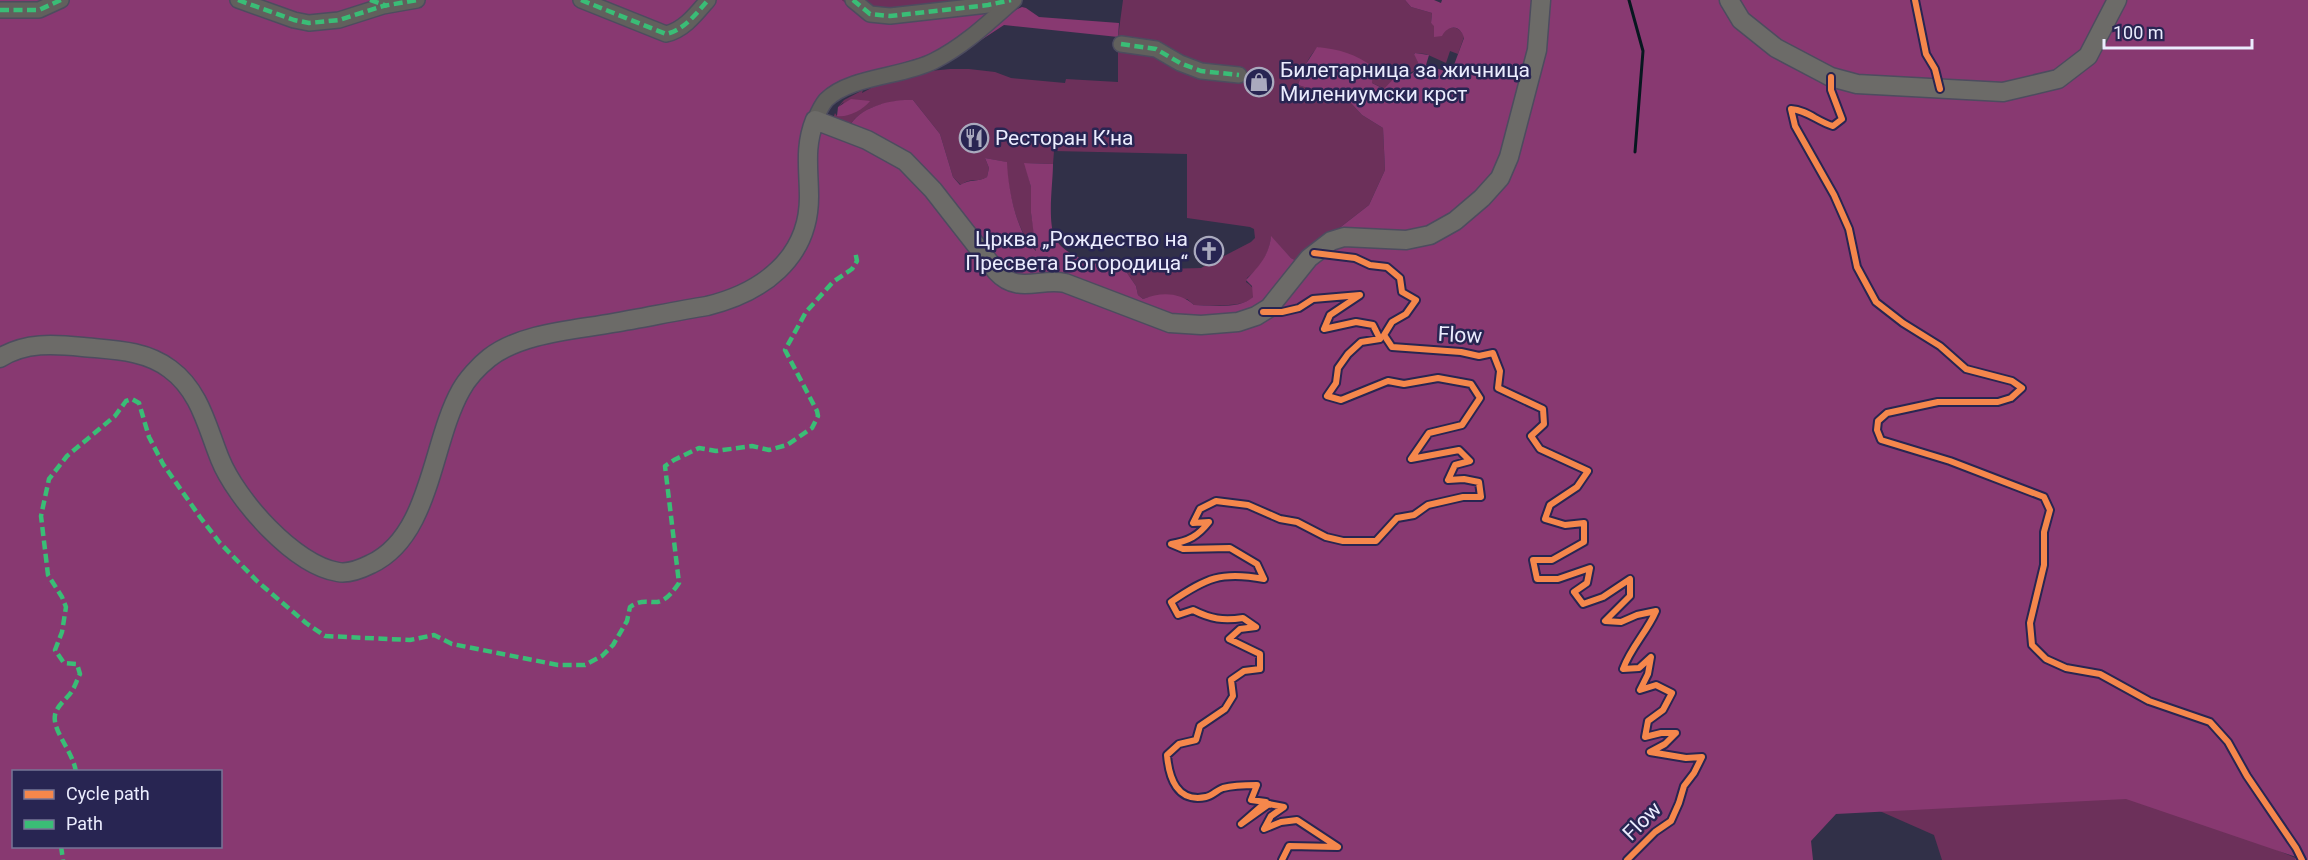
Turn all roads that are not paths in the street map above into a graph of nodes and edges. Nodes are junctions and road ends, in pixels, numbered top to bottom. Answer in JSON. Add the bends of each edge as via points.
{"nodes":[{"id":1,"x":61,"y":0,"type":"edge"},
{"id":2,"x":238,"y":0,"type":"edge"},
{"id":3,"x":417,"y":0,"type":"edge"},
{"id":4,"x":581,"y":0,"type":"edge"},
{"id":5,"x":708,"y":0,"type":"edge"},
{"id":6,"x":854,"y":0,"type":"edge"},
{"id":7,"x":1012,"y":0,"type":"edge"},
{"id":8,"x":1541,"y":0,"type":"edge"},
{"id":9,"x":1729,"y":0,"type":"edge"},
{"id":10,"x":2117,"y":0,"type":"edge"},
{"id":11,"x":0,"y":10,"type":"edge"},
{"id":12,"x":1121,"y":44,"type":"dead end"},
{"id":13,"x":1239,"y":75,"type":"dead end"},
{"id":14,"x":815,"y":120,"type":"junction"},
{"id":15,"x":0,"y":358,"type":"edge"}],
"edges":[{"from":1,"to":11,"type":"street","via":[[39,10]]},
{"from":2,"to":3,"type":"street","via":[[309,23],[339,20]]},
{"from":4,"to":5,"type":"street","via":[[666,34],[686,25]]},
{"from":6,"to":7,"type":"street","via":[[870,14],[890,16]]},
{"from":7,"to":14,"type":"street","via":[[974,35],[932,63],[834,94]]},
{"from":8,"to":14,"type":"main road","via":[[1537,50],[1509,157],[1500,178],[1482,198],[1455,221],[1430,235],[1406,240],[1344,237],[1326,243],[1269,308],[1238,322],[1170,323],[1065,283],[1026,285],[1007,281],[929,184],[905,161],[867,140]]},
{"from":9,"to":10,"type":"main road","via":[[1741,20],[1776,48],[1832,77],[1857,84],[2003,92],[2058,80],[2088,56]]},
{"from":12,"to":13,"type":"street","via":[[1156,49],[1201,70]]},
{"from":14,"to":15,"type":"main road","via":[[806,154],[806,220],[798,242],[779,270],[756,288],[726,301],[533,338],[490,357],[461,390],[407,530],[381,560],[359,570],[340,572],[315,564],[262,521],[228,475],[199,404],[185,382],[169,368],[144,355],[68,345],[33,345]]}]}
